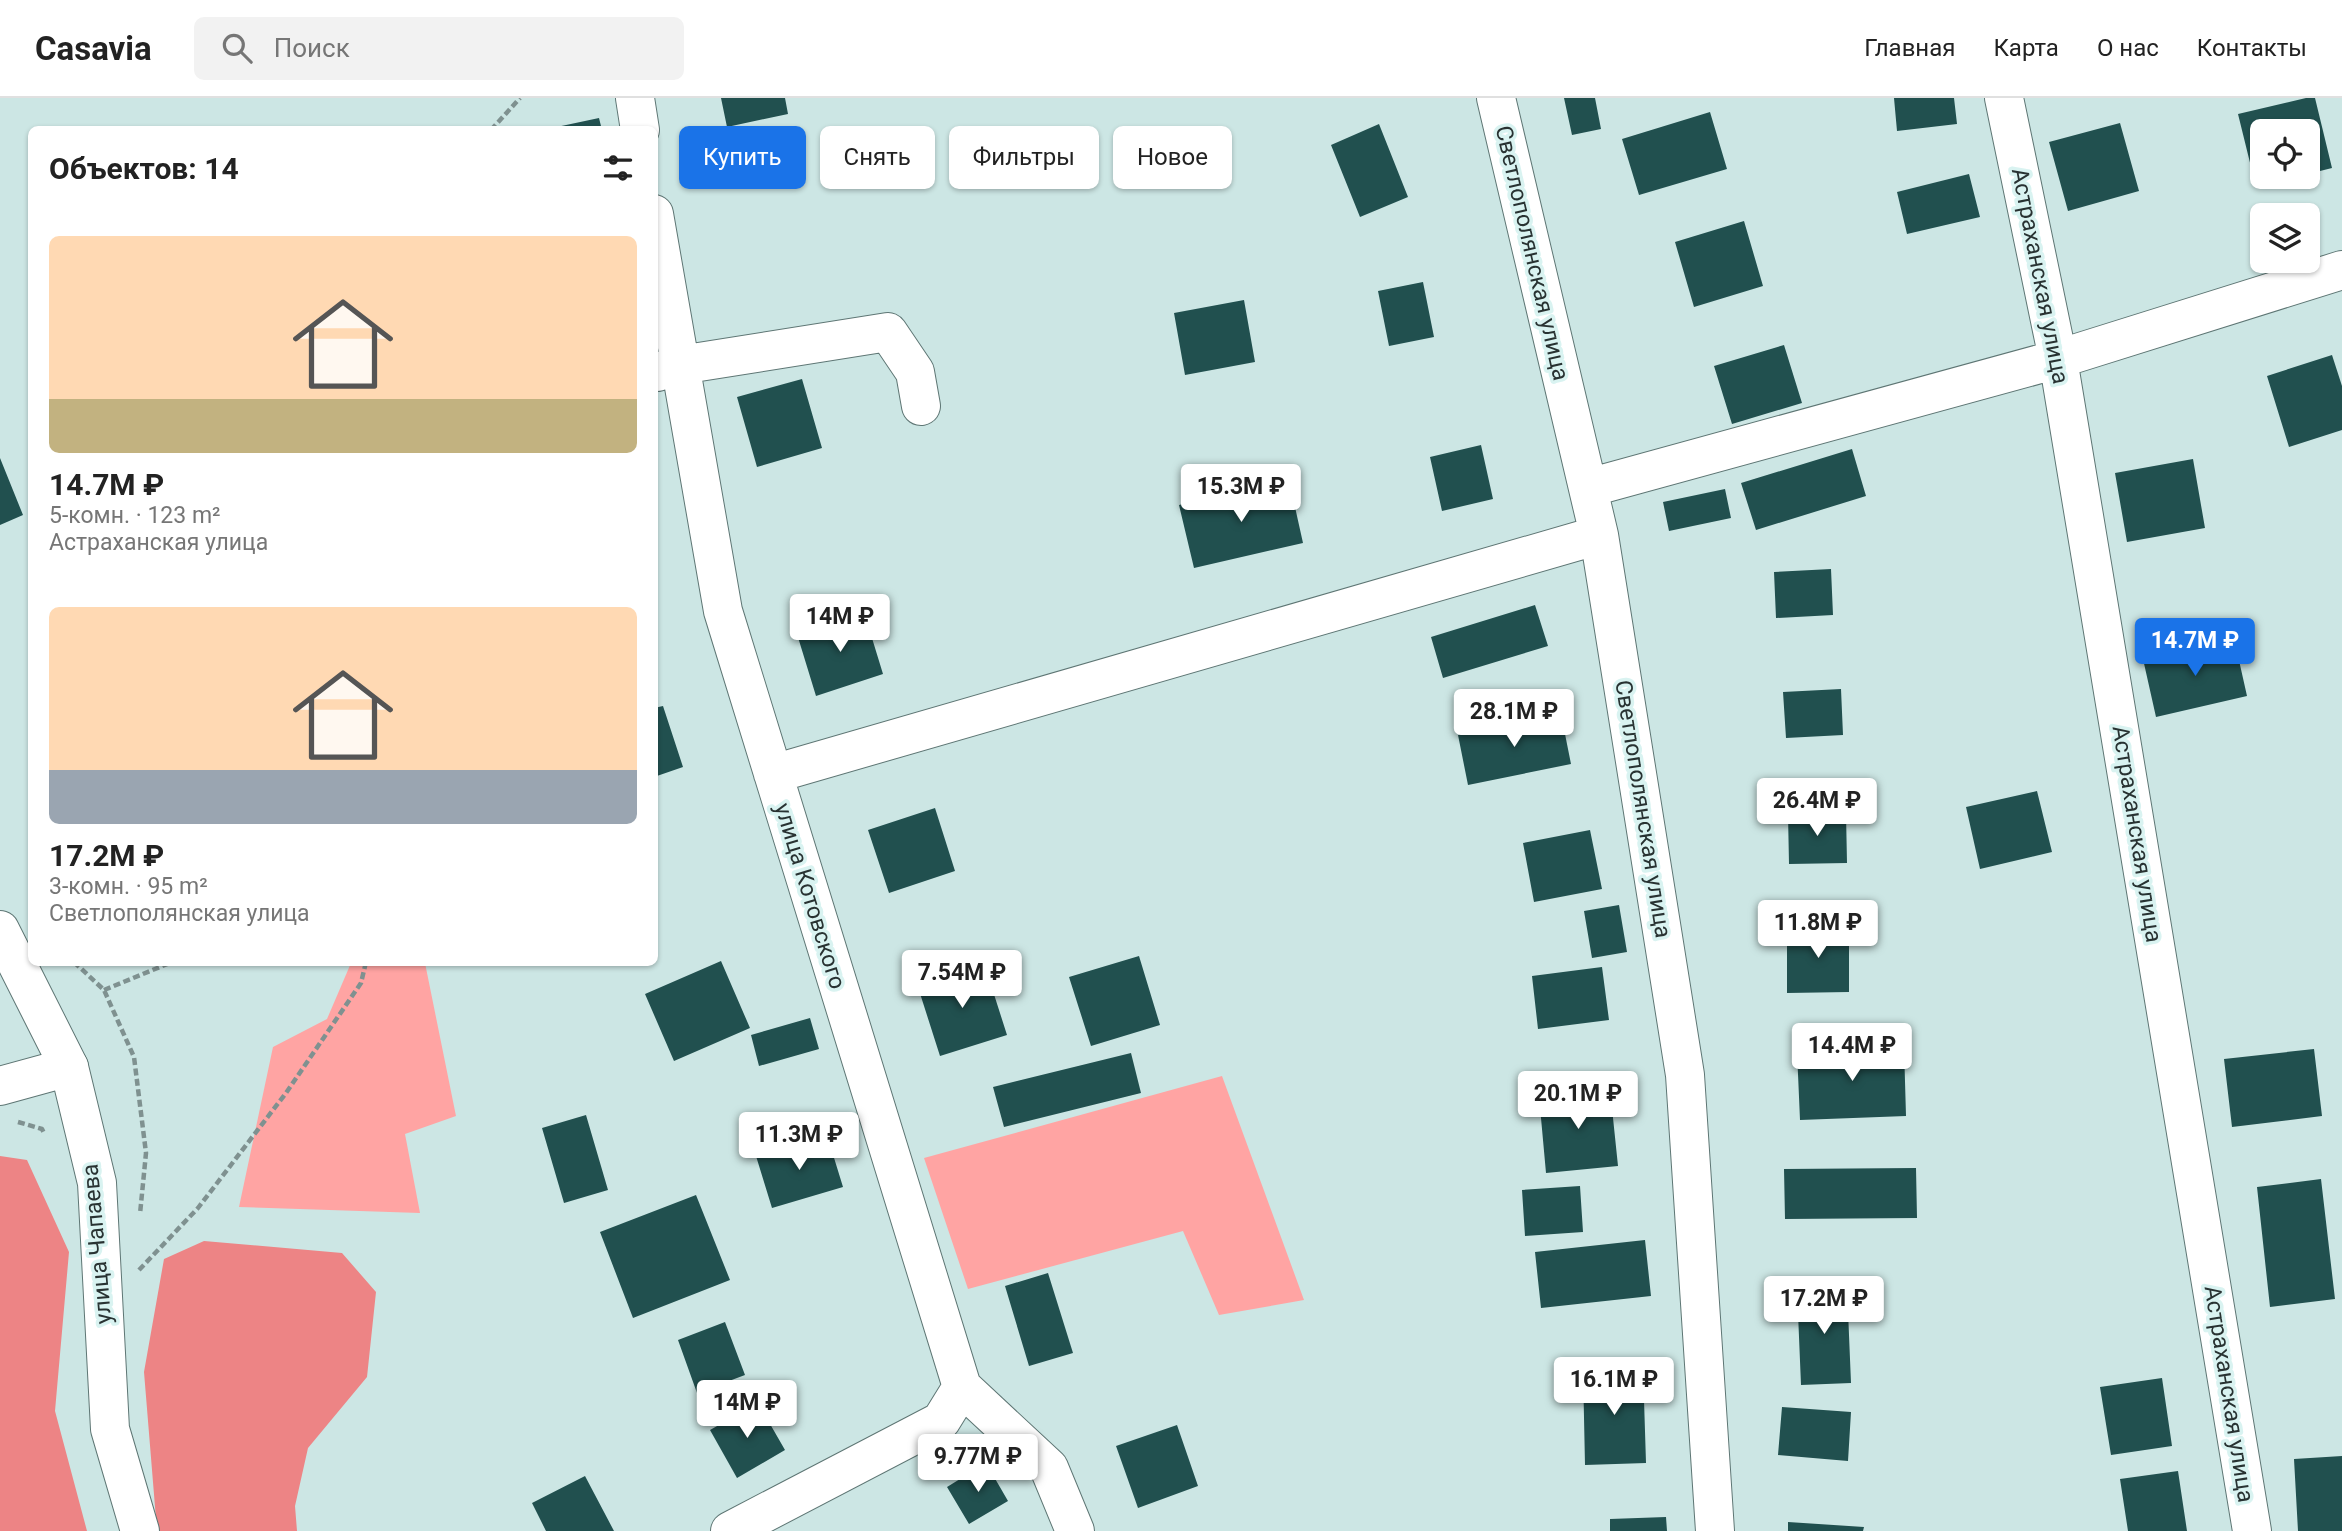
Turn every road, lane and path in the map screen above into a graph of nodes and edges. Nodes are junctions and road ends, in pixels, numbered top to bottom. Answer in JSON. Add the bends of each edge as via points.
{"nodes":[{"id":1,"x":520,"y":98,"type":"edge"},
{"id":2,"x":635,"y":98,"type":"edge"},
{"id":3,"x":1496,"y":98,"type":"edge"},
{"id":4,"x":2004,"y":98,"type":"edge"},
{"id":5,"x":495,"y":126,"type":"edge"},
{"id":6,"x":639,"y":126,"type":"edge"},
{"id":7,"x":658,"y":262,"type":"edge"},
{"id":8,"x":2342,"y":270,"type":"edge"},
{"id":9,"x":2058,"y":359,"type":"junction"},
{"id":10,"x":667,"y":369,"type":"edge"},
{"id":11,"x":920,"y":405,"type":"dead end"},
{"id":12,"x":1588,"y":488,"type":"junction"},
{"id":13,"x":1599,"y":535,"type":"junction"},
{"id":14,"x":773,"y":774,"type":"junction"},
{"id":15,"x":0,"y":930,"type":"edge"},
{"id":16,"x":78,"y":966,"type":"edge"},
{"id":17,"x":162,"y":966,"type":"edge"},
{"id":18,"x":365,"y":966,"type":"edge"},
{"id":19,"x":104,"y":990,"type":"junction"},
{"id":20,"x":69,"y":1067,"type":"junction"},
{"id":21,"x":0,"y":1086,"type":"edge"},
{"id":22,"x":139,"y":1222,"type":"dead end"},
{"id":23,"x":103,"y":1309,"type":"junction"},
{"id":24,"x":962,"y":1387,"type":"junction"},
{"id":25,"x":140,"y":1531,"type":"edge"},
{"id":26,"x":730,"y":1531,"type":"edge"},
{"id":27,"x":1075,"y":1531,"type":"edge"},
{"id":28,"x":1715,"y":1531,"type":"edge"},
{"id":29,"x":2252,"y":1531,"type":"edge"}],
"edges":[{"from":1,"to":5,"type":"path"},
{"from":2,"to":6,"type":"street"},
{"from":3,"to":12,"type":"street","name":"Светлополянская улица"},
{"from":4,"to":9,"type":"street","name":"Астраханская улица"},
{"from":7,"to":10,"type":"street","name":"улица Котовского"},
{"from":8,"to":9,"type":"street"},
{"from":9,"to":12,"type":"street"},
{"from":9,"to":29,"type":"street","name":"Астраханская улица"},
{"from":10,"to":11,"type":"street","via":[[888,332],[915,372]]},
{"from":10,"to":14,"type":"street","name":"улица Котовского","via":[[723,611]]},
{"from":12,"to":13,"type":"street","name":"Светлополянская улица"},
{"from":13,"to":14,"type":"street"},
{"from":13,"to":28,"type":"street","name":"Светлополянская улица","via":[[1685,1075]]},
{"from":14,"to":24,"type":"street","name":"улица Котовского"},
{"from":15,"to":20,"type":"street","name":"улица Чапаева"},
{"from":16,"to":19,"type":"path"},
{"from":17,"to":19,"type":"path"},
{"from":18,"to":23,"type":"path","via":[[360,983],[286,1093],[198,1208]]},
{"from":19,"to":22,"type":"path","via":[[134,1057],[146,1153]]},
{"from":20,"to":21,"type":"street"},
{"from":20,"to":23,"type":"street","name":"улица Чапаева","via":[[97,1183]]},
{"from":23,"to":25,"type":"street","name":"улица Чапаева","via":[[110,1429]]},
{"from":24,"to":26,"type":"street","via":[[941,1421]]},
{"from":24,"to":27,"type":"street","name":"улица Котовского","via":[[1049,1468]]}]}
